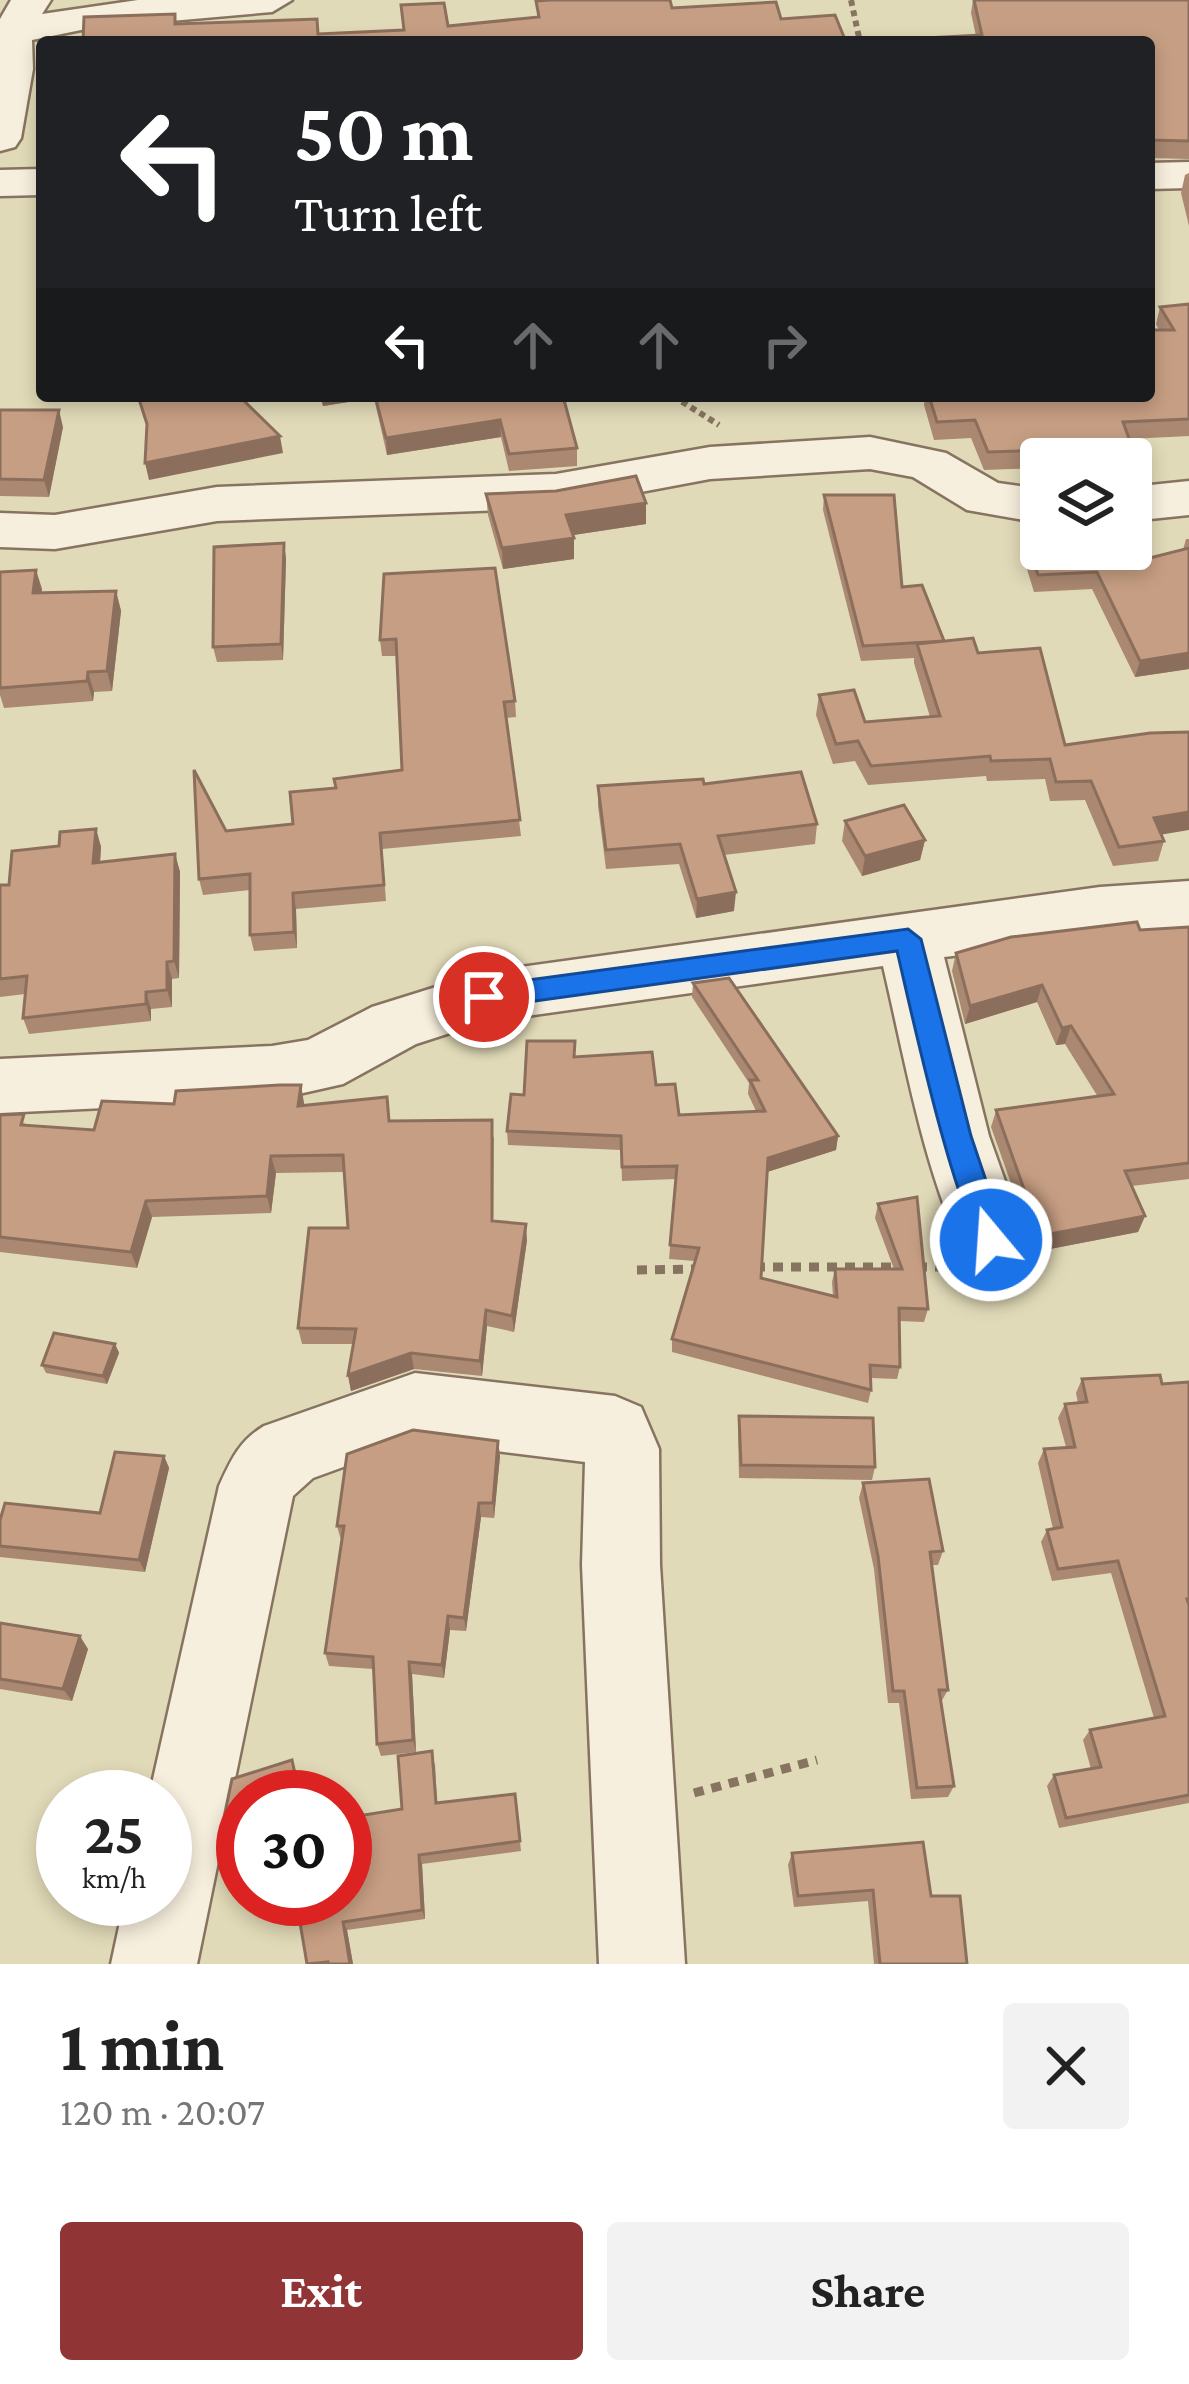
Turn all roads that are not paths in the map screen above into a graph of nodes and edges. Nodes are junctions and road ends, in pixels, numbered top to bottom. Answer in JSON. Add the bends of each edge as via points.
{"nodes":[{"id":1,"x":272,"y":0,"type":"edge"},
{"id":2,"x":14,"y":22,"type":"edge"},
{"id":3,"x":0,"y":139,"type":"edge"},
{"id":4,"x":1155,"y":176,"type":"edge"},
{"id":5,"x":1189,"y":176,"type":"edge"},
{"id":6,"x":36,"y":182,"type":"edge"},
{"id":7,"x":0,"y":183,"type":"edge"},
{"id":8,"x":1189,"y":498,"type":"edge"},
{"id":9,"x":1152,"y":502,"type":"edge"},
{"id":10,"x":1020,"y":503,"type":"edge"},
{"id":11,"x":0,"y":530,"type":"edge"},
{"id":12,"x":1189,"y":905,"type":"edge"},
{"id":13,"x":908,"y":939,"type":"junction"},
{"id":14,"x":0,"y":1086,"type":"edge"},
{"id":15,"x":991,"y":1240,"type":"road end"},
{"id":16,"x":154,"y":1964,"type":"edge"},
{"id":17,"x":642,"y":1964,"type":"edge"}],
"edges":[{"from":1,"to":2,"type":"street"},
{"from":2,"to":3,"type":"street"},
{"from":4,"to":5,"type":"street"},
{"from":6,"to":7,"type":"street"},
{"from":8,"to":9,"type":"street"},
{"from":10,"to":11,"type":"street","via":[[985,498],[928,464],[870,453],[710,464],[556,491],[234,503],[55,532]]},
{"from":12,"to":13,"type":"street"},
{"from":13,"to":14,"type":"street","via":[[484,997],[395,1025],[320,1065]]},
{"from":13,"to":15,"type":"street","via":[[956,1136]]},
{"from":16,"to":17,"type":"street","via":[[257,1486],[290,1450],[415,1407],[615,1431],[622,1449],[620,1565]]}]}
